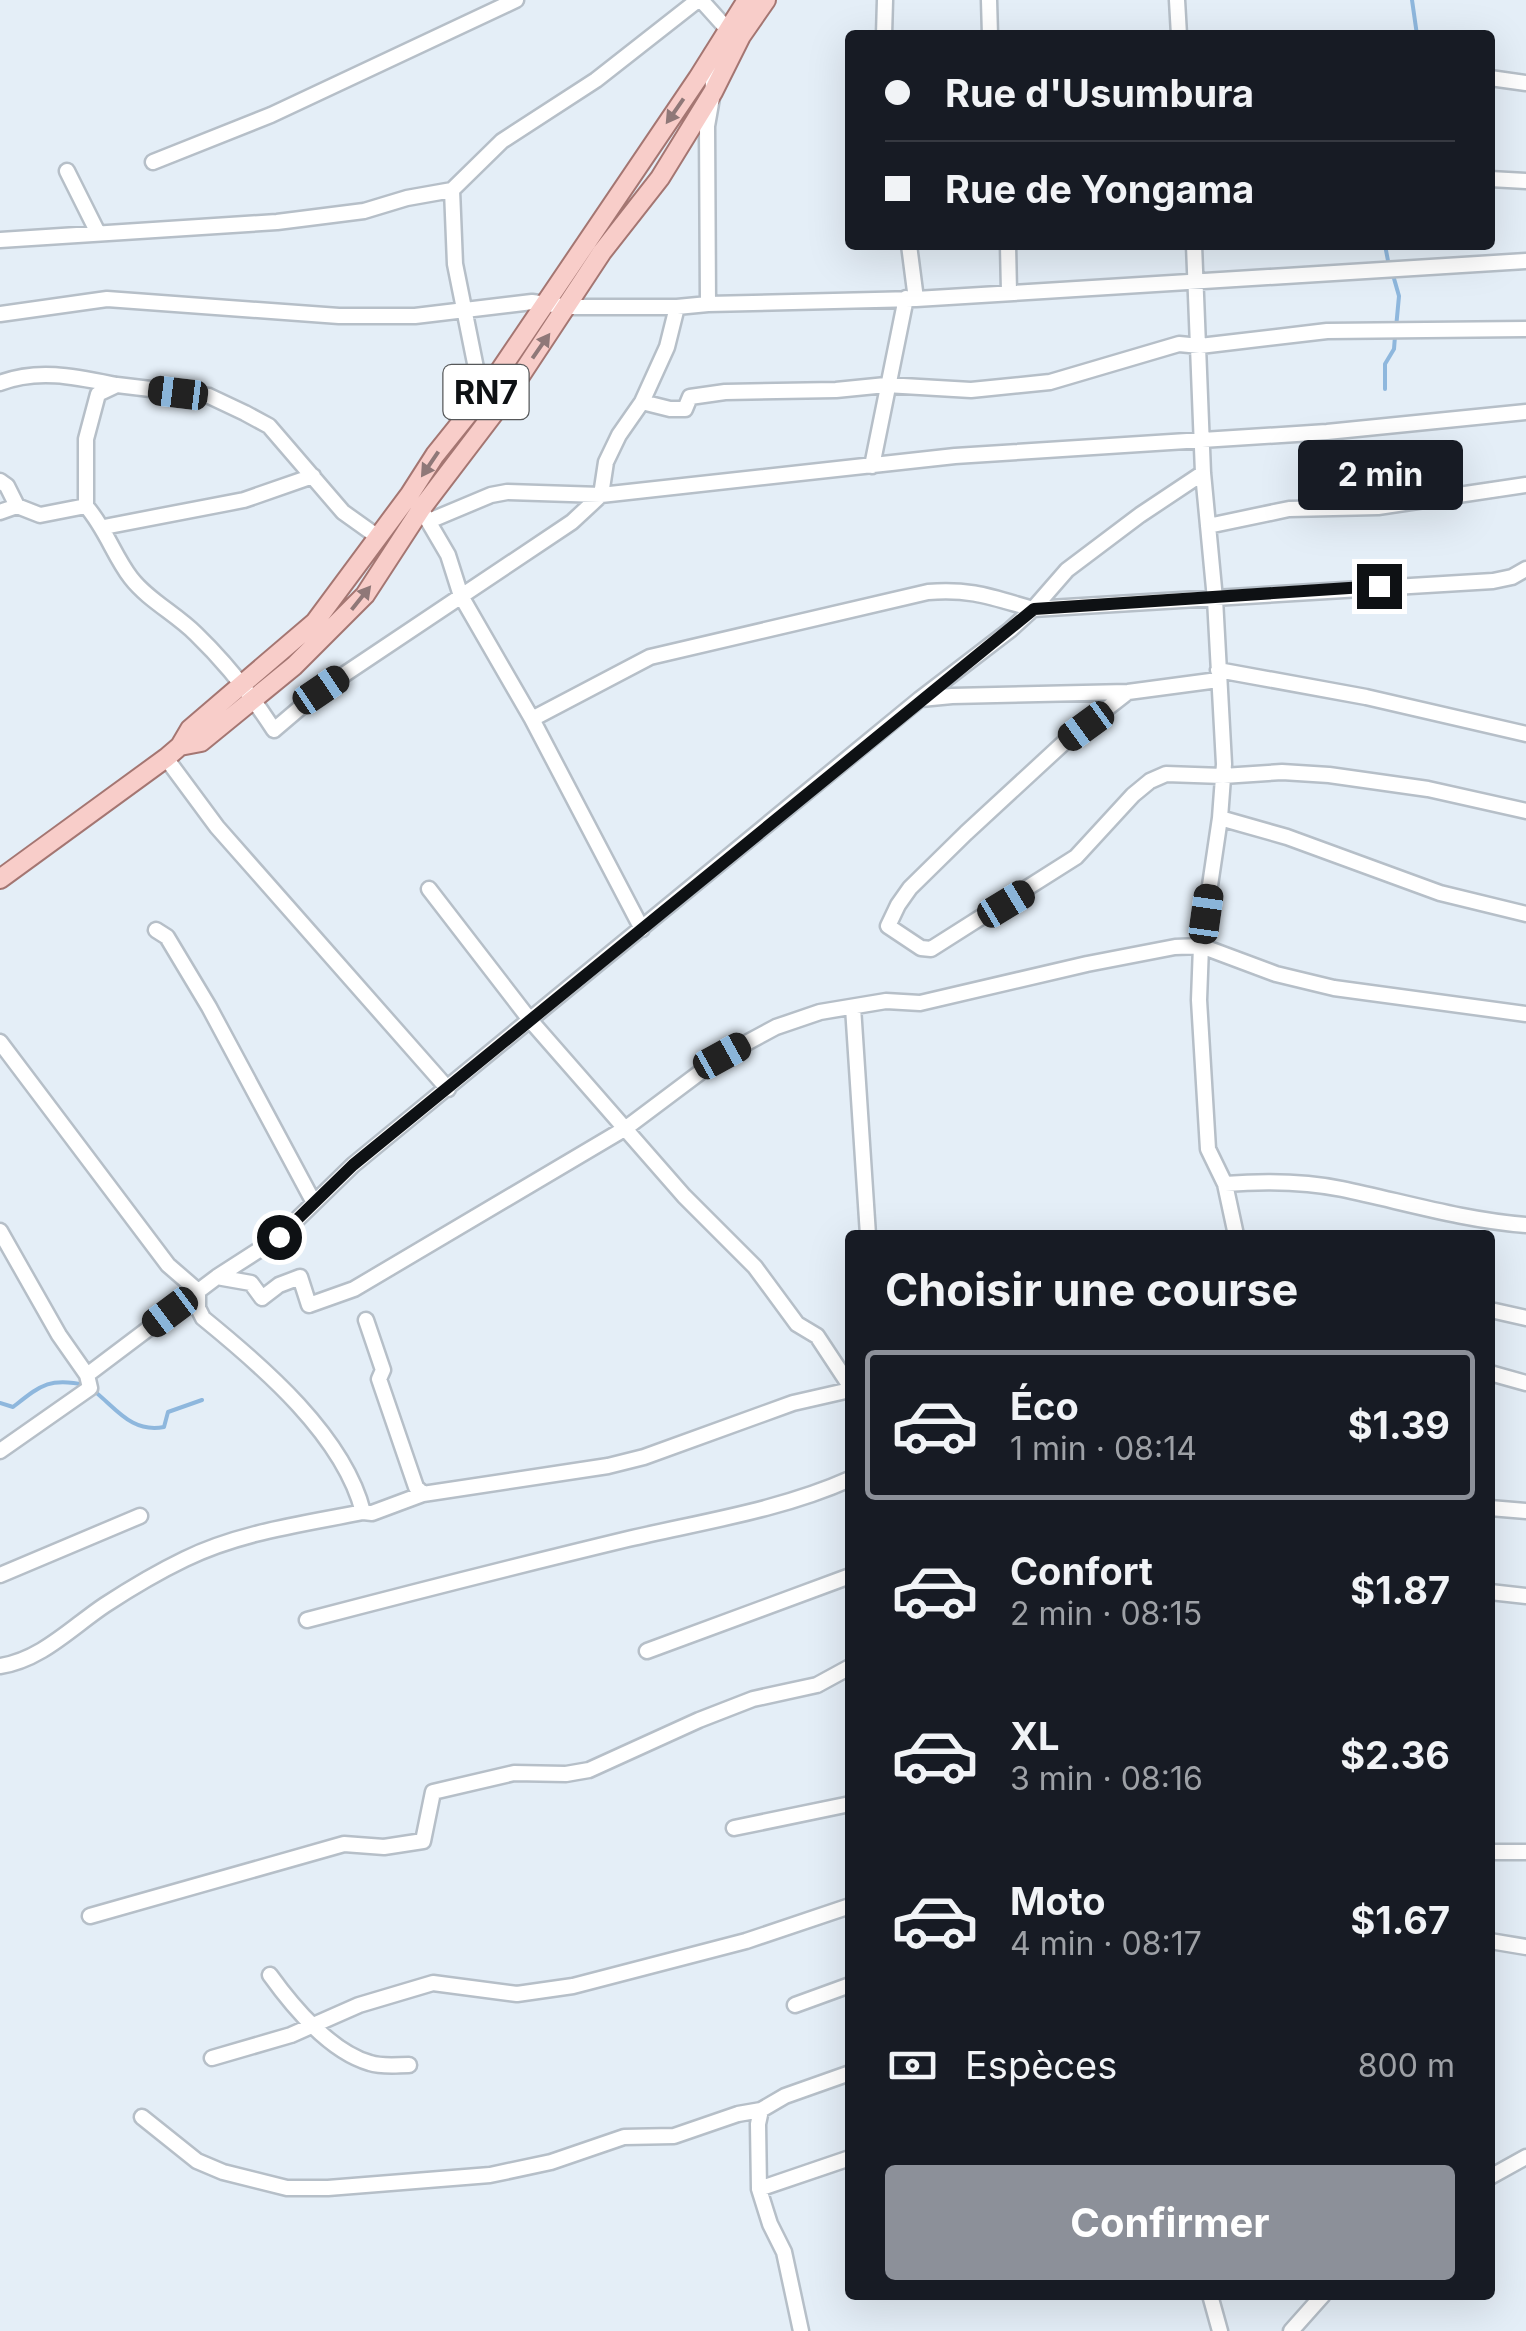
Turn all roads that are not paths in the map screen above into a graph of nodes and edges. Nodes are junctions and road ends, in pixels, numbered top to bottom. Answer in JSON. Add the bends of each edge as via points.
{"nodes":[{"id":1,"x":516,"y":0,"type":"edge"},
{"id":2,"x":699,"y":0,"type":"edge"},
{"id":3,"x":747,"y":0,"type":"edge"},
{"id":4,"x":766,"y":0,"type":"edge"},
{"id":5,"x":885,"y":0,"type":"edge"},
{"id":6,"x":989,"y":0,"type":"edge"},
{"id":7,"x":1178,"y":0,"type":"edge"},
{"id":8,"x":884,"y":30,"type":"edge"},
{"id":9,"x":990,"y":30,"type":"edge"},
{"id":10,"x":1179,"y":30,"type":"edge"},
{"id":11,"x":735,"y":33,"type":"junction"},
{"id":12,"x":712,"y":52,"type":"junction"},
{"id":13,"x":1495,"y":79,"type":"edge"},
{"id":14,"x":1526,"y":83,"type":"edge"},
{"id":15,"x":713,"y":92,"type":"junction"},
{"id":16,"x":152,"y":162,"type":"dead end"},
{"id":17,"x":67,"y":172,"type":"dead end"},
{"id":18,"x":1495,"y":179,"type":"edge"},
{"id":19,"x":1526,"y":181,"type":"edge"},
{"id":20,"x":452,"y":190,"type":"junction"},
{"id":21,"x":98,"y":232,"type":"junction"},
{"id":22,"x":0,"y":240,"type":"edge"},
{"id":23,"x":909,"y":250,"type":"edge"},
{"id":24,"x":1008,"y":250,"type":"edge"},
{"id":25,"x":1194,"y":250,"type":"edge"},
{"id":26,"x":1526,"y":261,"type":"edge"},
{"id":27,"x":1196,"y":282,"type":"junction"},
{"id":28,"x":1009,"y":292,"type":"junction"},
{"id":29,"x":910,"y":299,"type":"junction"},
{"id":30,"x":544,"y":302,"type":"junction"},
{"id":31,"x":708,"y":304,"type":"junction"},
{"id":32,"x":569,"y":306,"type":"junction"},
{"id":33,"x":677,"y":308,"type":"junction"},
{"id":34,"x":465,"y":310,"type":"junction"},
{"id":35,"x":0,"y":314,"type":"edge"},
{"id":36,"x":1526,"y":329,"type":"edge"},
{"id":37,"x":1200,"y":346,"type":"junction"},
{"id":38,"x":0,"y":382,"type":"edge"},
{"id":39,"x":886,"y":385,"type":"junction"},
{"id":40,"x":116,"y":386,"type":"junction"},
{"id":41,"x":484,"y":394,"type":"junction"},
{"id":42,"x":642,"y":402,"type":"junction"},
{"id":43,"x":1526,"y":412,"type":"edge"},
{"id":44,"x":1203,"y":441,"type":"junction"},
{"id":45,"x":872,"y":466,"type":"junction"},
{"id":46,"x":1203,"y":474,"type":"junction"},
{"id":47,"x":313,"y":476,"type":"junction"},
{"id":48,"x":0,"y":481,"type":"edge"},
{"id":49,"x":1526,"y":485,"type":"edge"},
{"id":50,"x":601,"y":495,"type":"junction"},
{"id":51,"x":17,"y":506,"type":"junction"},
{"id":52,"x":86,"y":506,"type":"junction"},
{"id":53,"x":420,"y":508,"type":"junction"},
{"id":54,"x":0,"y":512,"type":"edge"},
{"id":55,"x":1208,"y":526,"type":"junction"},
{"id":56,"x":104,"y":527,"type":"junction"},
{"id":57,"x":378,"y":537,"type":"junction"},
{"id":58,"x":1526,"y":569,"type":"edge"},
{"id":59,"x":461,"y":596,"type":"junction"},
{"id":60,"x":1215,"y":598,"type":"junction"},
{"id":61,"x":1034,"y":609,"type":"junction"},
{"id":62,"x":321,"y":629,"type":"junction"},
{"id":63,"x":1218,"y":675,"type":"junction"},
{"id":64,"x":247,"y":692,"type":"junction"},
{"id":65,"x":1128,"y":692,"type":"junction"},
{"id":66,"x":920,"y":699,"type":"junction"},
{"id":67,"x":532,"y":719,"type":"junction"},
{"id":68,"x":1526,"y":734,"type":"edge"},
{"id":69,"x":173,"y":752,"type":"junction"},
{"id":70,"x":1222,"y":776,"type":"junction"},
{"id":71,"x":1526,"y":811,"type":"edge"},
{"id":72,"x":1220,"y":818,"type":"junction"},
{"id":73,"x":0,"y":879,"type":"edge"},
{"id":74,"x":429,"y":889,"type":"dead end"},
{"id":75,"x":1526,"y":914,"type":"edge"},
{"id":76,"x":642,"y":929,"type":"junction"},
{"id":77,"x":156,"y":930,"type":"dead end"},
{"id":78,"x":1201,"y":946,"type":"junction"},
{"id":79,"x":853,"y":1006,"type":"junction"},
{"id":80,"x":1526,"y":1014,"type":"edge"},
{"id":81,"x":530,"y":1020,"type":"junction"},
{"id":82,"x":0,"y":1042,"type":"edge"},
{"id":83,"x":448,"y":1089,"type":"junction"},
{"id":84,"x":626,"y":1128,"type":"junction"},
{"id":85,"x":1225,"y":1184,"type":"junction"},
{"id":86,"x":313,"y":1201,"type":"junction"},
{"id":87,"x":1526,"y":1225,"type":"edge"},
{"id":88,"x":868,"y":1230,"type":"edge"},
{"id":89,"x":1235,"y":1230,"type":"edge"},
{"id":90,"x":0,"y":1231,"type":"edge"},
{"id":91,"x":216,"y":1276,"type":"junction"},
{"id":92,"x":198,"y":1291,"type":"junction"},
{"id":93,"x":1495,"y":1312,"type":"dead end"},
{"id":94,"x":1526,"y":1318,"type":"edge"},
{"id":95,"x":366,"y":1320,"type":"dead end"},
{"id":96,"x":1495,"y":1374,"type":"edge"},
{"id":97,"x":88,"y":1375,"type":"junction"},
{"id":98,"x":845,"y":1380,"type":"edge"},
{"id":99,"x":1526,"y":1383,"type":"edge"},
{"id":100,"x":845,"y":1389,"type":"edge"},
{"id":101,"x":0,"y":1451,"type":"edge"},
{"id":102,"x":845,"y":1481,"type":"edge"},
{"id":103,"x":423,"y":1494,"type":"junction"},
{"id":104,"x":1495,"y":1508,"type":"edge"},
{"id":105,"x":1526,"y":1511,"type":"edge"},
{"id":106,"x":363,"y":1512,"type":"junction"},
{"id":107,"x":140,"y":1516,"type":"dead end"},
{"id":108,"x":0,"y":1574,"type":"edge"},
{"id":109,"x":845,"y":1578,"type":"edge"},
{"id":110,"x":1495,"y":1593,"type":"edge"},
{"id":111,"x":1526,"y":1596,"type":"edge"},
{"id":112,"x":307,"y":1620,"type":"dead end"},
{"id":113,"x":648,"y":1651,"type":"dead end"},
{"id":114,"x":0,"y":1666,"type":"edge"},
{"id":115,"x":845,"y":1670,"type":"edge"},
{"id":116,"x":845,"y":1805,"type":"edge"},
{"id":117,"x":734,"y":1828,"type":"dead end"},
{"id":118,"x":1495,"y":1852,"type":"edge"},
{"id":119,"x":1526,"y":1852,"type":"edge"},
{"id":120,"x":845,"y":1908,"type":"edge"},
{"id":121,"x":90,"y":1916,"type":"dead end"},
{"id":122,"x":1495,"y":1942,"type":"edge"},
{"id":123,"x":1526,"y":1947,"type":"edge"},
{"id":124,"x":270,"y":1975,"type":"dead end"},
{"id":125,"x":845,"y":1986,"type":"edge"},
{"id":126,"x":794,"y":2005,"type":"dead end"},
{"id":127,"x":315,"y":2024,"type":"junction"},
{"id":128,"x":212,"y":2058,"type":"dead end"},
{"id":129,"x":410,"y":2065,"type":"dead end"},
{"id":130,"x":845,"y":2075,"type":"edge"},
{"id":131,"x":761,"y":2110,"type":"junction"},
{"id":132,"x":142,"y":2117,"type":"dead end"},
{"id":133,"x":1526,"y":2157,"type":"edge"},
{"id":134,"x":845,"y":2160,"type":"edge"},
{"id":135,"x":1495,"y":2174,"type":"edge"},
{"id":136,"x":759,"y":2189,"type":"junction"},
{"id":137,"x":1211,"y":2300,"type":"edge"},
{"id":138,"x":1319,"y":2300,"type":"edge"},
{"id":139,"x":801,"y":2331,"type":"edge"},
{"id":140,"x":1220,"y":2331,"type":"edge"},
{"id":141,"x":1292,"y":2331,"type":"edge"}],
"edges":[{"from":1,"to":16,"type":"street","via":[[271,116]]},
{"from":2,"to":11,"type":"street"},
{"from":2,"to":20,"type":"street","via":[[596,80],[502,140]]},
{"from":3,"to":11,"type":"main road","number":"RN7"},
{"from":4,"to":11,"type":"main road","number":"RN7"},
{"from":5,"to":8,"type":"street"},
{"from":6,"to":9,"type":"street"},
{"from":7,"to":10,"type":"street"},
{"from":11,"to":12,"type":"main road","number":"RN7"},
{"from":11,"to":15,"type":"main road","number":"RN7"},
{"from":12,"to":15,"type":"street"},
{"from":12,"to":30,"type":"main road","number":"RN7","one_way":true},
{"from":13,"to":14,"type":"street"},
{"from":15,"to":31,"type":"street","via":[[707,126]]},
{"from":15,"to":32,"type":"main road","number":"RN7"},
{"from":17,"to":21,"type":"street"},
{"from":18,"to":19,"type":"street"},
{"from":20,"to":21,"type":"street","via":[[364,212]]},
{"from":20,"to":34,"type":"street"},
{"from":21,"to":22,"type":"street"},
{"from":23,"to":29,"type":"street"},
{"from":24,"to":28,"type":"street"},
{"from":25,"to":27,"type":"street"},
{"from":26,"to":27,"type":"street"},
{"from":27,"to":28,"type":"street"},
{"from":27,"to":37,"type":"street"},
{"from":28,"to":29,"type":"street"},
{"from":29,"to":31,"type":"street"},
{"from":29,"to":39,"type":"street"},
{"from":30,"to":32,"type":"street"},
{"from":30,"to":34,"type":"street"},
{"from":30,"to":41,"type":"main road","number":"RN7"},
{"from":31,"to":33,"type":"street"},
{"from":32,"to":33,"type":"street"},
{"from":53,"to":32,"type":"main road","number":"RN7","one_way":true},
{"from":33,"to":42,"type":"street"},
{"from":34,"to":35,"type":"street","via":[[338,316],[108,299]]},
{"from":34,"to":41,"type":"street"},
{"from":36,"to":37,"type":"street","via":[[1326,332]]},
{"from":37,"to":39,"type":"street","via":[[1179,344],[1050,382],[946,391]]},
{"from":37,"to":44,"type":"street"},
{"from":38,"to":40,"type":"street","via":[[66,374]]},
{"from":39,"to":42,"type":"street","via":[[725,392],[690,397],[686,410]]},
{"from":39,"to":45,"type":"street"},
{"from":40,"to":47,"type":"street","via":[[209,396],[227,404],[269,426]]},
{"from":40,"to":52,"type":"street","via":[[98,394],[86,439]]},
{"from":41,"to":53,"type":"main road","number":"RN7","one_way":true,"via":[[435,456]]},
{"from":42,"to":50,"type":"street","via":[[606,462]]},
{"from":43,"to":44,"type":"street"},
{"from":44,"to":45,"type":"street"},
{"from":44,"to":46,"type":"street"},
{"from":45,"to":50,"type":"street"},
{"from":46,"to":55,"type":"street"},
{"from":46,"to":61,"type":"street","via":[[1066,570]]},
{"from":47,"to":56,"type":"street","via":[[244,500]]},
{"from":47,"to":57,"type":"street","via":[[343,512]]},
{"from":48,"to":51,"type":"street"},
{"from":49,"to":55,"type":"street","via":[[1378,507],[1288,509]]},
{"from":50,"to":53,"type":"street","via":[[507,492]]},
{"from":50,"to":59,"type":"street"},
{"from":51,"to":52,"type":"street","via":[[40,515]]},
{"from":51,"to":54,"type":"street"},
{"from":52,"to":56,"type":"street"},
{"from":53,"to":57,"type":"main road","number":"RN7"},
{"from":53,"to":59,"type":"street","via":[[448,555]]},
{"from":62,"to":53,"type":"main road","number":"RN7","one_way":true,"via":[[365,595]]},
{"from":55,"to":60,"type":"street"},
{"from":56,"to":64,"type":"street","via":[[132,578],[196,634]]},
{"from":57,"to":62,"type":"main road","number":"RN7"},
{"from":58,"to":60,"type":"street","via":[[1492,581]]},
{"from":59,"to":64,"type":"street","via":[[321,690],[274,730]]},
{"from":59,"to":67,"type":"street"},
{"from":60,"to":61,"type":"street"},
{"from":60,"to":63,"type":"street"},
{"from":61,"to":66,"type":"street"},
{"from":61,"to":67,"type":"street","via":[[984,593],[928,592],[650,658]]},
{"from":62,"to":64,"type":"main road","number":"RN7"},
{"from":63,"to":65,"type":"street"},
{"from":63,"to":68,"type":"street","via":[[1366,697]]},
{"from":63,"to":70,"type":"street"},
{"from":64,"to":69,"type":"main road","number":"RN7","via":[[190,729]]},
{"from":65,"to":66,"type":"street"},
{"from":65,"to":70,"type":"street","via":[[1068,738],[910,888],[888,926],[932,948],[1076,857],[1150,781],[1166,774]]},
{"from":66,"to":76,"type":"street"},
{"from":67,"to":76,"type":"street"},
{"from":69,"to":73,"type":"main road","number":"RN7"},
{"from":69,"to":83,"type":"street","via":[[216,827]]},
{"from":70,"to":71,"type":"street","via":[[1330,775]]},
{"from":70,"to":72,"type":"street"},
{"from":72,"to":75,"type":"street","via":[[1440,893]]},
{"from":72,"to":78,"type":"street"},
{"from":74,"to":81,"type":"street"},
{"from":76,"to":81,"type":"street"},
{"from":77,"to":86,"type":"street","via":[[167,937],[209,1007]]},
{"from":78,"to":79,"type":"street","via":[[1087,964],[920,1003]]},
{"from":78,"to":80,"type":"street","via":[[1334,988]]},
{"from":78,"to":85,"type":"street","via":[[1208,1148]]},
{"from":79,"to":84,"type":"street","via":[[776,1026],[722,1056]]},
{"from":79,"to":88,"type":"street"},
{"from":81,"to":83,"type":"street"},
{"from":81,"to":84,"type":"street"},
{"from":82,"to":92,"type":"street","via":[[168,1266]]},
{"from":83,"to":86,"type":"street"},
{"from":84,"to":91,"type":"street","via":[[354,1290],[309,1305],[300,1278],[262,1298],[251,1284]]},
{"from":84,"to":98,"type":"street","via":[[754,1267],[797,1324],[817,1336]]},
{"from":85,"to":87,"type":"street","via":[[1338,1188],[1480,1222]]},
{"from":85,"to":89,"type":"street"},
{"from":86,"to":91,"type":"street","via":[[279,1237]]},
{"from":90,"to":97,"type":"street"},
{"from":91,"to":92,"type":"street"},
{"from":92,"to":97,"type":"street"},
{"from":92,"to":106,"type":"street","via":[[203,1318],[291,1394],[325,1439]]},
{"from":93,"to":94,"type":"street"},
{"from":95,"to":103,"type":"street","via":[[383,1370],[379,1379]]},
{"from":96,"to":99,"type":"street"},
{"from":97,"to":101,"type":"street","via":[[90,1388]]},
{"from":100,"to":103,"type":"street","via":[[608,1466]]},
{"from":102,"to":112,"type":"street","via":[[754,1510]]},
{"from":103,"to":106,"type":"street"},
{"from":104,"to":105,"type":"street"},
{"from":106,"to":114,"type":"street","via":[[209,1548],[135,1586],[60,1639]]},
{"from":107,"to":108,"type":"street"},
{"from":109,"to":113,"type":"street"},
{"from":110,"to":111,"type":"street"},
{"from":115,"to":121,"type":"street","via":[[808,1688],[699,1720],[589,1770],[514,1773],[433,1792],[423,1841],[344,1844]]},
{"from":116,"to":117,"type":"street"},
{"from":118,"to":119,"type":"street"},
{"from":120,"to":127,"type":"street","via":[[573,1986],[517,1994],[432,1983]]},
{"from":122,"to":123,"type":"street"},
{"from":124,"to":127,"type":"street","via":[[296,2012]]},
{"from":125,"to":126,"type":"street"},
{"from":127,"to":128,"type":"street"},
{"from":127,"to":129,"type":"street","via":[[348,2056],[374,2065]]},
{"from":130,"to":131,"type":"street"},
{"from":131,"to":132,"type":"street","via":[[674,2136],[624,2137],[490,2175],[328,2188],[287,2188],[223,2172],[196,2161]]},
{"from":131,"to":136,"type":"street"},
{"from":133,"to":135,"type":"street"},
{"from":134,"to":136,"type":"street"},
{"from":136,"to":139,"type":"street","via":[[784,2252]]},
{"from":137,"to":140,"type":"street"},
{"from":138,"to":141,"type":"street"}]}
